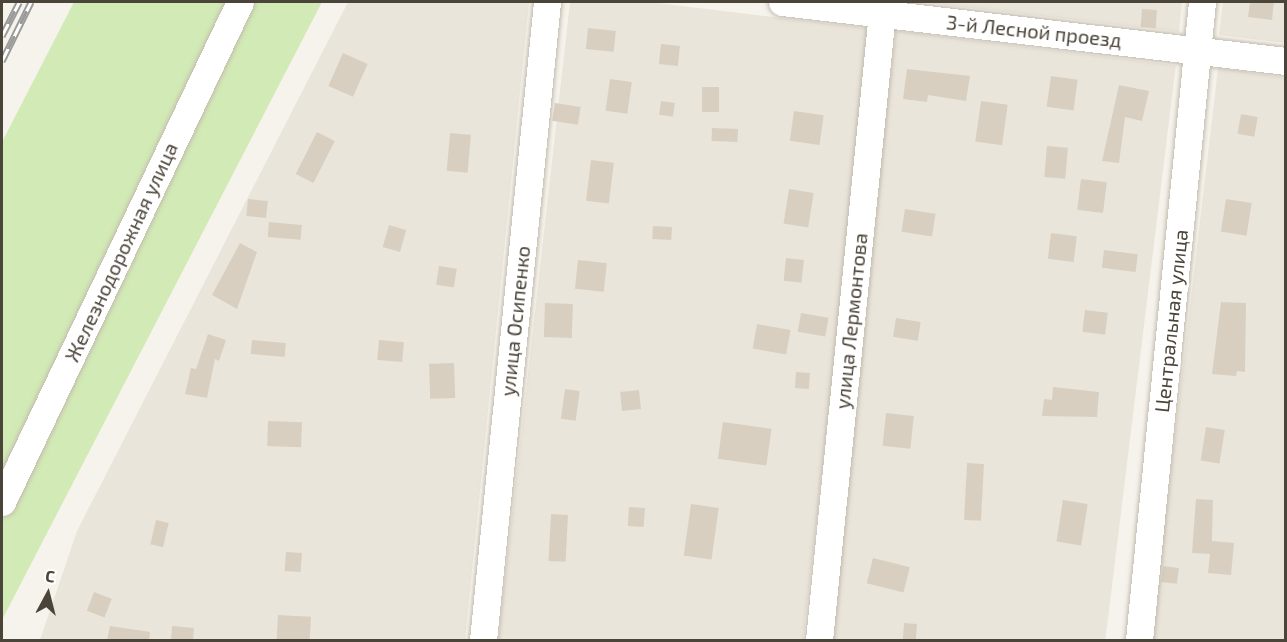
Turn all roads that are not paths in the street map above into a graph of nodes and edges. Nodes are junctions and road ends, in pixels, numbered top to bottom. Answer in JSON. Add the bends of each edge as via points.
{"nodes":[{"id":1,"x":240,"y":2,"type":"edge"},
{"id":2,"x":546,"y":2,"type":"edge"},
{"id":3,"x":782,"y":2,"type":"edge"},
{"id":4,"x":1202,"y":2,"type":"edge"},
{"id":5,"x":882,"y":8,"type":"edge"},
{"id":6,"x":1197,"y":49,"type":"junction"},
{"id":7,"x":1286,"y":61,"type":"edge"},
{"id":8,"x":2,"y":502,"type":"edge"},
{"id":9,"x":483,"y":640,"type":"edge"},
{"id":10,"x":819,"y":640,"type":"edge"},
{"id":11,"x":1139,"y":640,"type":"edge"}],
"edges":[{"from":1,"to":8,"type":"street","name":"Железнодорожная улица"},
{"from":2,"to":9,"type":"street","name":"улица Осипенко"},
{"from":3,"to":5,"type":"street","name":"3-й Лесной проезд"},
{"from":4,"to":6,"type":"street","name":"Центральная улица"},
{"from":5,"to":6,"type":"street","name":"3-й Лесной проезд"},
{"from":5,"to":10,"type":"street","name":"улица Лермонтова"},
{"from":6,"to":7,"type":"street","name":"3-й Лесной проезд"},
{"from":6,"to":11,"type":"street","name":"Центральная улица"}]}
